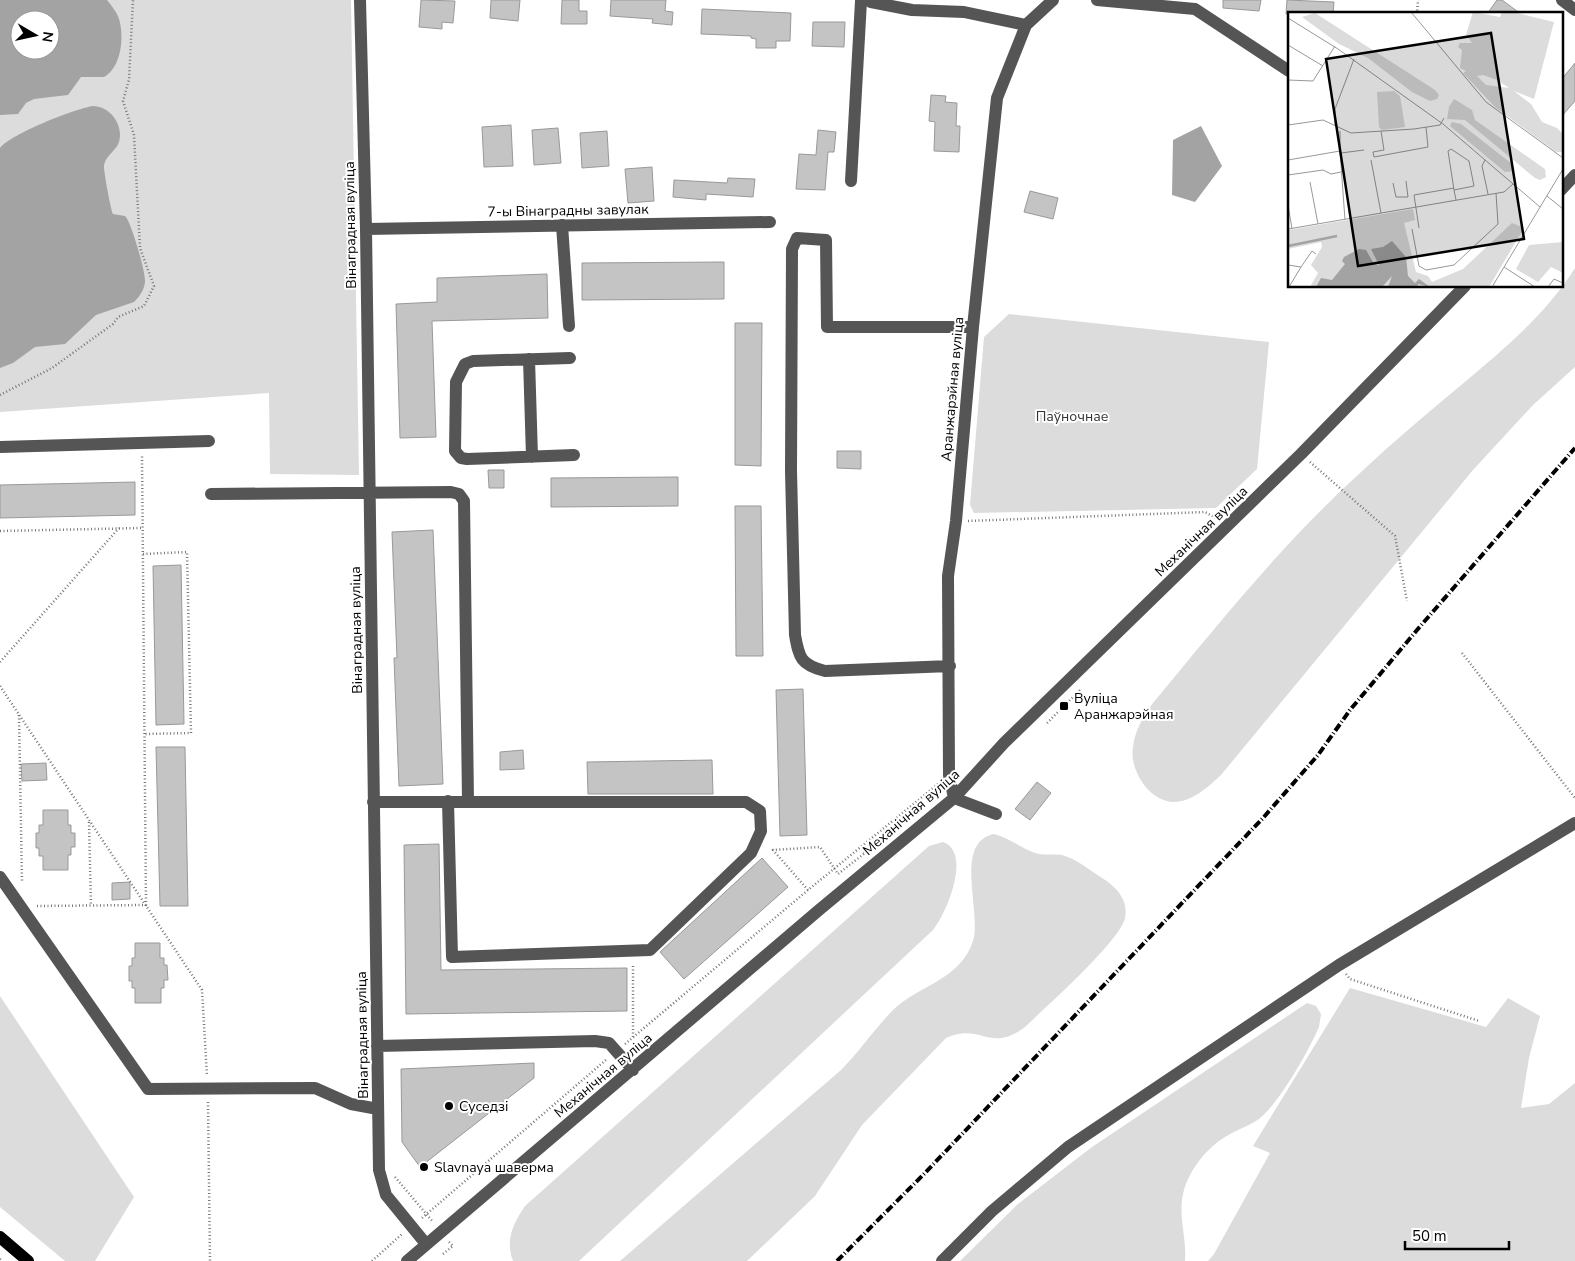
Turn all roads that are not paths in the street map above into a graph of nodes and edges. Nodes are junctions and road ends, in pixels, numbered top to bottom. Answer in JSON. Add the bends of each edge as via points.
{"nodes":[{"id":1,"x":360,"y":0,"type":"edge"},
{"id":2,"x":1053,"y":0,"type":"edge"},
{"id":3,"x":1097,"y":0,"type":"edge"},
{"id":4,"x":1562,"y":0,"type":"edge"},
{"id":5,"x":864,"y":1,"type":"edge"},
{"id":6,"x":1575,"y":10,"type":"edge"},
{"id":7,"x":1026,"y":25,"type":"junction"},
{"id":8,"x":1288,"y":70,"type":"edge"},
{"id":9,"x":1575,"y":175,"type":"edge"},
{"id":10,"x":850,"y":181,"type":"dead end"},
{"id":11,"x":1562,"y":189,"type":"edge"},
{"id":12,"x":770,"y":222,"type":"dead end"},
{"id":13,"x":562,"y":225,"type":"junction"},
{"id":14,"x":366,"y":229,"type":"junction"},
{"id":15,"x":1463,"y":288,"type":"edge"},
{"id":16,"x":569,"y":326,"type":"dead end"},
{"id":17,"x":973,"y":327,"type":"junction"},
{"id":18,"x":570,"y":358,"type":"dead end"},
{"id":19,"x":529,"y":359,"type":"junction"},
{"id":20,"x":210,"y":441,"type":"dead end"},
{"id":21,"x":0,"y":447,"type":"edge"},
{"id":22,"x":574,"y":455,"type":"dead end"},
{"id":23,"x":532,"y":457,"type":"junction"},
{"id":24,"x":369,"y":492,"type":"junction"},
{"id":25,"x":211,"y":494,"type":"dead end"},
{"id":26,"x":950,"y":666,"type":"junction"},
{"id":27,"x":954,"y":798,"type":"junction"},
{"id":28,"x":448,"y":801,"type":"junction"},
{"id":29,"x":468,"y":801,"type":"junction"},
{"id":30,"x":373,"y":802,"type":"junction"},
{"id":31,"x":996,"y":814,"type":"dead end"},
{"id":32,"x":1575,"y":823,"type":"edge"},
{"id":33,"x":0,"y":877,"type":"edge"},
{"id":34,"x":377,"y":1046,"type":"junction"},
{"id":35,"x":633,"y":1070,"type":"junction"},
{"id":36,"x":378,"y":1110,"type":"junction"},
{"id":37,"x":0,"y":1237,"type":"edge"},
{"id":38,"x":426,"y":1244,"type":"junction"},
{"id":39,"x":28,"y":1261,"type":"edge"},
{"id":40,"x":407,"y":1261,"type":"edge"},
{"id":41,"x":942,"y":1261,"type":"edge"}],
"edges":[{"from":1,"to":14,"type":"street","name":"Вінаградная вуліца"},
{"from":2,"to":7,"type":"street","name":"Аранжарэйная вуліца"},
{"from":3,"to":8,"type":"street","via":[[1194,8]]},
{"from":4,"to":6,"type":"street"},
{"from":5,"to":7,"type":"street","via":[[912,10],[964,12]]},
{"from":5,"to":10,"type":"street"},
{"from":7,"to":17,"type":"street","name":"Аранжарэйная вуліца","via":[[997,98]]},
{"from":9,"to":11,"type":"street"},
{"from":12,"to":13,"type":"street","name":"7-ы Вінаградны завулак"},
{"from":13,"to":14,"type":"street","name":"7-ы Вінаградны завулак"},
{"from":13,"to":16,"type":"street"},
{"from":14,"to":24,"type":"street","name":"Вінаградная вуліца"},
{"from":15,"to":27,"type":"street","name":"Механічная вуліца","via":[[1301,454],[1004,743]]},
{"from":17,"to":26,"type":"street","name":"Аранжарэйная вуліца","via":[[948,576]]},
{"from":17,"to":26,"type":"street","via":[[828,327],[826,240],[797,238],[794,242],[791,471],[795,635],[799,655],[810,667],[825,671]]},
{"from":18,"to":19,"type":"street"},
{"from":19,"to":23,"type":"street"},
{"from":19,"to":23,"type":"street","via":[[465,364],[456,382],[455,451],[467,459]]},
{"from":20,"to":21,"type":"street"},
{"from":22,"to":23,"type":"street"},
{"from":24,"to":25,"type":"street"},
{"from":24,"to":29,"type":"street","via":[[451,492],[459,494],[464,501]]},
{"from":24,"to":30,"type":"street","name":"Вінаградная вуліца"},
{"from":26,"to":27,"type":"street","name":"Аранжарэйная вуліца","via":[[949,775]]},
{"from":27,"to":31,"type":"street"},
{"from":27,"to":35,"type":"street","name":"Механічная вуліца"},
{"from":28,"to":29,"type":"street"},
{"from":28,"to":29,"type":"street","via":[[452,957],[650,950],[751,854],[761,831],[760,811],[746,802]]},
{"from":28,"to":30,"type":"street"},
{"from":30,"to":34,"type":"street","name":"Вінаградная вуліца"},
{"from":32,"to":41,"type":"street","via":[[1339,965],[1068,1147],[992,1211]]},
{"from":33,"to":36,"type":"street","via":[[148,1089],[315,1088],[351,1104]]},
{"from":34,"to":35,"type":"street","via":[[609,1043]]},
{"from":34,"to":36,"type":"street","name":"Вінаградная вуліца"},
{"from":35,"to":38,"type":"street","name":"Механічная вуліца"},
{"from":36,"to":38,"type":"street","name":"Вінаградная вуліца","via":[[382,1185]]},
{"from":37,"to":39,"type":"main road"},
{"from":38,"to":40,"type":"street","name":"Механічная вуліца"}]}
